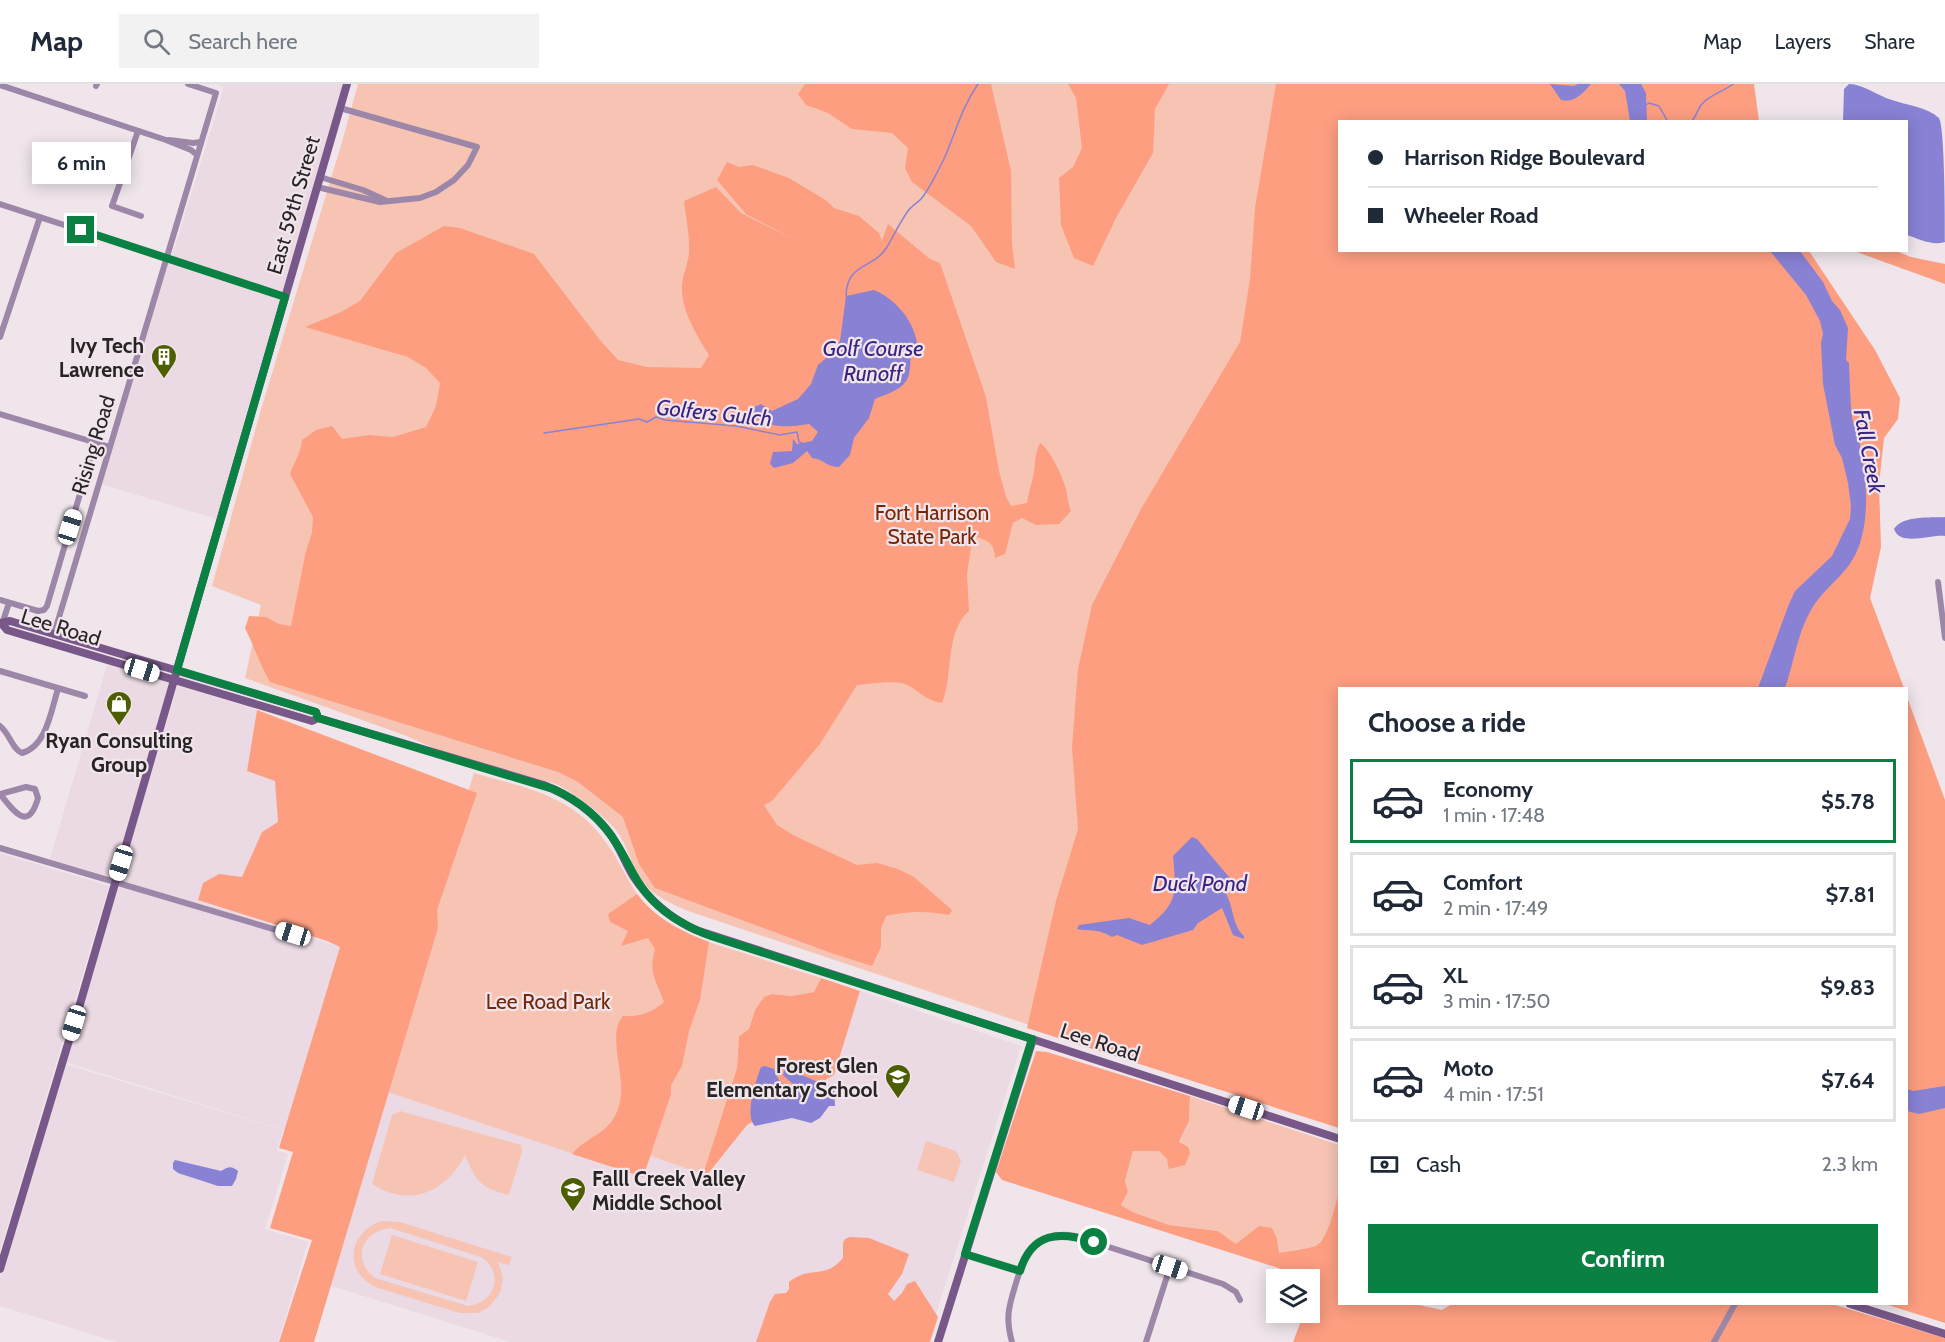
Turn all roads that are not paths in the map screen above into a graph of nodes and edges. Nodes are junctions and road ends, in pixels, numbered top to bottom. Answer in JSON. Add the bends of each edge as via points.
{"nodes":[{"id":1,"x":188,"y":84,"type":"edge"},
{"id":2,"x":347,"y":84,"type":"edge"},
{"id":3,"x":0,"y":85,"type":"edge"},
{"id":4,"x":340,"y":108,"type":"junction"},
{"id":5,"x":138,"y":131,"type":"junction"},
{"id":6,"x":166,"y":140,"type":"junction"},
{"id":7,"x":201,"y":142,"type":"junction"},
{"id":8,"x":197,"y":155,"type":"junction"},
{"id":9,"x":320,"y":177,"type":"junction"},
{"id":10,"x":317,"y":187,"type":"junction"},
{"id":11,"x":386,"y":200,"type":"junction"},
{"id":12,"x":0,"y":204,"type":"edge"},
{"id":13,"x":141,"y":216,"type":"dead end"},
{"id":14,"x":40,"y":217,"type":"junction"},
{"id":15,"x":166,"y":258,"type":"junction"},
{"id":16,"x":285,"y":297,"type":"junction"},
{"id":17,"x":0,"y":337,"type":"edge"},
{"id":18,"x":0,"y":414,"type":"edge"},
{"id":19,"x":95,"y":442,"type":"junction"},
{"id":20,"x":110,"y":447,"type":"junction"},
{"id":21,"x":1938,"y":582,"type":"dead end"},
{"id":22,"x":0,"y":600,"type":"edge"},
{"id":23,"x":9,"y":603,"type":"junction"},
{"id":24,"x":1,"y":624,"type":"edge"},
{"id":25,"x":54,"y":634,"type":"junction"},
{"id":26,"x":1945,"y":638,"type":"edge"},
{"id":27,"x":177,"y":670,"type":"junction"},
{"id":28,"x":0,"y":672,"type":"edge"},
{"id":29,"x":174,"y":680,"type":"junction"},
{"id":30,"x":58,"y":689,"type":"junction"},
{"id":31,"x":85,"y":696,"type":"dead end"},
{"id":32,"x":318,"y":718,"type":"junction"},
{"id":33,"x":0,"y":726,"type":"edge"},
{"id":34,"x":0,"y":794,"type":"edge"},
{"id":35,"x":0,"y":848,"type":"edge"},
{"id":36,"x":116,"y":881,"type":"junction"},
{"id":37,"x":307,"y":939,"type":"dead end"},
{"id":38,"x":1032,"y":1039,"type":"junction"},
{"id":39,"x":1338,"y":1138,"type":"edge"},
{"id":40,"x":965,"y":1254,"type":"junction"},
{"id":41,"x":1170,"y":1267,"type":"junction"},
{"id":42,"x":0,"y":1269,"type":"edge"},
{"id":43,"x":1020,"y":1271,"type":"junction"},
{"id":44,"x":1240,"y":1300,"type":"dead end"},
{"id":45,"x":1734,"y":1305,"type":"edge"},
{"id":46,"x":1853,"y":1305,"type":"edge"},
{"id":47,"x":1945,"y":1334,"type":"edge"},
{"id":48,"x":938,"y":1342,"type":"edge"},
{"id":49,"x":1012,"y":1342,"type":"edge"},
{"id":50,"x":1146,"y":1342,"type":"edge"},
{"id":51,"x":1714,"y":1342,"type":"edge"}],
"edges":[{"from":1,"to":7,"type":"street","name":"Rising Road","via":[[216,93]]},
{"from":2,"to":4,"type":"street","name":"East 59th Street"},
{"from":3,"to":5,"type":"street"},
{"from":4,"to":9,"type":"street","name":"East 59th Street"},
{"from":4,"to":11,"type":"street","via":[[477,147],[460,174],[442,189],[413,199]]},
{"from":5,"to":6,"type":"street"},
{"from":5,"to":13,"type":"street","via":[[112,206]]},
{"from":6,"to":7,"type":"street"},
{"from":6,"to":8,"type":"street"},
{"from":7,"to":8,"type":"street","name":"Rising Road"},
{"from":8,"to":15,"type":"street","name":"Rising Road"},
{"from":9,"to":10,"type":"street","name":"East 59th Street"},
{"from":9,"to":11,"type":"street"},
{"from":10,"to":11,"type":"street","via":[[380,202]]},
{"from":10,"to":16,"type":"street","name":"East 59th Street"},
{"from":12,"to":14,"type":"street"},
{"from":14,"to":15,"type":"street"},
{"from":14,"to":17,"type":"street"},
{"from":15,"to":16,"type":"street"},
{"from":15,"to":20,"type":"street","name":"Rising Road"},
{"from":16,"to":27,"type":"street","name":"East 59th Street"},
{"from":18,"to":19,"type":"street"},
{"from":19,"to":20,"type":"street"},
{"from":19,"to":23,"type":"street","via":[[47,606],[40,611]]},
{"from":20,"to":25,"type":"street","name":"Rising Road"},
{"from":21,"to":26,"type":"street"},
{"from":22,"to":23,"type":"street"},
{"from":23,"to":24,"type":"street"},
{"from":24,"to":25,"type":"street","name":"Lee Road","via":[[10,621]]},
{"from":24,"to":29,"type":"street","name":"Lee Road","via":[[7,630]]},
{"from":25,"to":27,"type":"street","name":"Lee Road"},
{"from":27,"to":29,"type":"street","name":"East 59th Street"},
{"from":27,"to":32,"type":"street","name":"Lee Road","via":[[316,712]]},
{"from":28,"to":30,"type":"street"},
{"from":29,"to":32,"type":"street","name":"Lee Road","via":[[312,721]]},
{"from":29,"to":36,"type":"street","name":"East 59th Street"},
{"from":30,"to":31,"type":"street"},
{"from":30,"to":33,"type":"street","via":[[44,734],[27,752],[17,750]]},
{"from":32,"to":38,"type":"street","name":"Lee Road","via":[[567,796],[608,832],[655,903],[696,930]]},
{"from":34,"to":34,"type":"street","via":[[17,814],[26,817],[33,812],[38,798],[29,787]]},
{"from":35,"to":36,"type":"street"},
{"from":36,"to":37,"type":"street"},
{"from":36,"to":42,"type":"street","name":"East 59th Street"},
{"from":38,"to":39,"type":"street","name":"Lee Road"},
{"from":38,"to":40,"type":"street"},
{"from":40,"to":43,"type":"street"},
{"from":40,"to":48,"type":"street"},
{"from":41,"to":43,"type":"street","via":[[1064,1235],[1035,1245],[1024,1258]]},
{"from":41,"to":44,"type":"street","via":[[1227,1285]]},
{"from":41,"to":50,"type":"street"},
{"from":43,"to":49,"type":"street","via":[[1007,1313]]},
{"from":45,"to":51,"type":"street"},
{"from":46,"to":47,"type":"street"}]}
